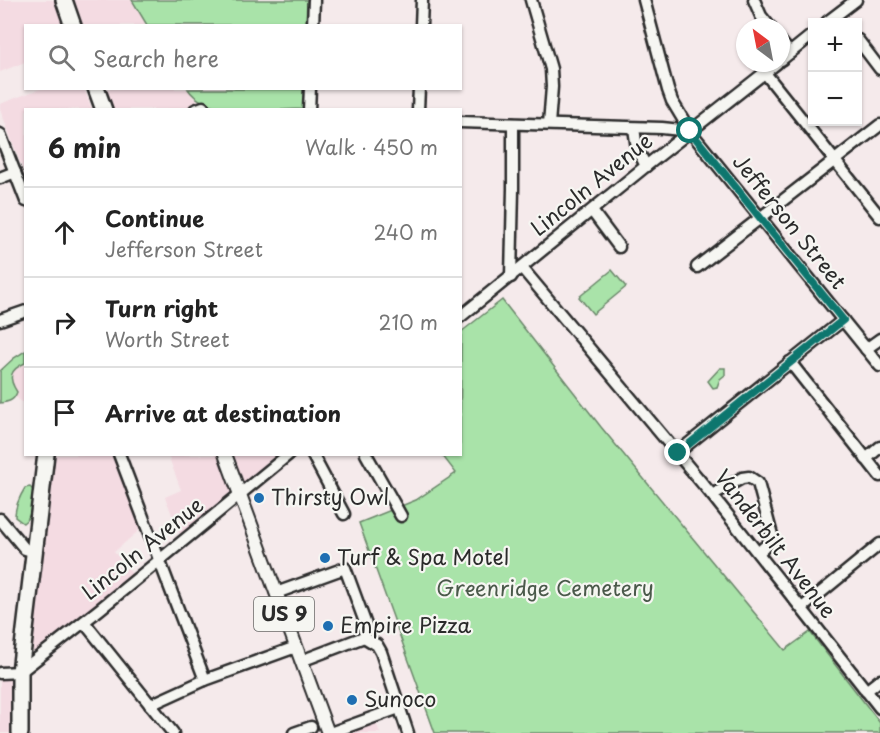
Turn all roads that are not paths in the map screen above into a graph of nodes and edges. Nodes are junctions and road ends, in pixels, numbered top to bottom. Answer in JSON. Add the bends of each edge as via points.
{"nodes":[{"id":1,"x":64,"y":0,"type":"edge"},
{"id":2,"x":314,"y":0,"type":"edge"},
{"id":3,"x":422,"y":0,"type":"edge"},
{"id":4,"x":531,"y":0,"type":"edge"},
{"id":5,"x":644,"y":0,"type":"edge"},
{"id":6,"x":754,"y":0,"type":"edge"},
{"id":7,"x":856,"y":0,"type":"edge"},
{"id":8,"x":763,"y":18,"type":"edge"},
{"id":9,"x":841,"y":18,"type":"edge"},
{"id":10,"x":72,"y":24,"type":"edge"},
{"id":11,"x":313,"y":24,"type":"edge"},
{"id":12,"x":421,"y":24,"type":"edge"},
{"id":13,"x":808,"y":39,"type":"edge"},
{"id":14,"x":862,"y":45,"type":"edge"},
{"id":15,"x":790,"y":53,"type":"edge"},
{"id":16,"x":880,"y":69,"type":"edge"},
{"id":17,"x":765,"y":73,"type":"joint"},
{"id":18,"x":97,"y":90,"type":"edge"},
{"id":19,"x":310,"y":90,"type":"edge"},
{"id":20,"x":419,"y":90,"type":"edge"},
{"id":21,"x":103,"y":108,"type":"edge"},
{"id":22,"x":309,"y":108,"type":"edge"},
{"id":23,"x":418,"y":108,"type":"edge"},
{"id":24,"x":462,"y":122,"type":"edge"},
{"id":25,"x":513,"y":124,"type":"junction"},
{"id":26,"x":549,"y":124,"type":"junction"},
{"id":27,"x":880,"y":125,"type":"edge"},
{"id":28,"x":634,"y":128,"type":"junction"},
{"id":29,"x":690,"y":131,"type":"junction"},
{"id":30,"x":0,"y":134,"type":"edge"},
{"id":31,"x":835,"y":160,"type":"junction"},
{"id":32,"x":646,"y":165,"type":"junction"},
{"id":33,"x":15,"y":172,"type":"junction"},
{"id":34,"x":0,"y":178,"type":"edge"},
{"id":35,"x":24,"y":196,"type":"edge"},
{"id":36,"x":592,"y":212,"type":"junction"},
{"id":37,"x":880,"y":217,"type":"edge"},
{"id":38,"x":760,"y":218,"type":"junction"},
{"id":39,"x":619,"y":247,"type":"dead end"},
{"id":40,"x":697,"y":267,"type":"dead end"},
{"id":41,"x":522,"y":268,"type":"junction"},
{"id":42,"x":511,"y":277,"type":"junction"},
{"id":43,"x":24,"y":312,"type":"edge"},
{"id":44,"x":462,"y":315,"type":"edge"},
{"id":45,"x":0,"y":320,"type":"edge"},
{"id":46,"x":843,"y":320,"type":"junction"},
{"id":47,"x":880,"y":339,"type":"edge"},
{"id":48,"x":866,"y":349,"type":"junction"},
{"id":49,"x":789,"y":362,"type":"junction"},
{"id":50,"x":880,"y":366,"type":"edge"},
{"id":51,"x":880,"y":447,"type":"edge"},
{"id":52,"x":678,"y":453,"type":"junction"},
{"id":53,"x":46,"y":456,"type":"edge"},
{"id":54,"x":120,"y":456,"type":"edge"},
{"id":55,"x":226,"y":456,"type":"edge"},
{"id":56,"x":287,"y":456,"type":"edge"},
{"id":57,"x":313,"y":456,"type":"edge"},
{"id":58,"x":367,"y":456,"type":"edge"},
{"id":59,"x":866,"y":459,"type":"junction"},
{"id":60,"x":880,"y":476,"type":"edge"},
{"id":61,"x":240,"y":495,"type":"junction"},
{"id":62,"x":712,"y":495,"type":"junction"},
{"id":63,"x":344,"y":514,"type":"dead end"},
{"id":64,"x":400,"y":516,"type":"dead end"},
{"id":65,"x":0,"y":519,"type":"edge"},
{"id":66,"x":880,"y":544,"type":"edge"},
{"id":67,"x":35,"y":552,"type":"junction"},
{"id":68,"x":758,"y":553,"type":"junction"},
{"id":69,"x":159,"y":560,"type":"junction"},
{"id":70,"x":276,"y":593,"type":"junction"},
{"id":71,"x":802,"y":608,"type":"junction"},
{"id":72,"x":84,"y":622,"type":"junction"},
{"id":73,"x":364,"y":637,"type":"junction"},
{"id":74,"x":296,"y":647,"type":"junction"},
{"id":75,"x":301,"y":661,"type":"junction"},
{"id":76,"x":20,"y":672,"type":"junction"},
{"id":77,"x":0,"y":673,"type":"edge"},
{"id":78,"x":206,"y":680,"type":"junction"},
{"id":79,"x":880,"y":680,"type":"edge"},
{"id":80,"x":866,"y":691,"type":"junction"},
{"id":81,"x":150,"y":705,"type":"junction"},
{"id":82,"x":399,"y":708,"type":"junction"},
{"id":83,"x":880,"y":708,"type":"edge"},
{"id":84,"x":311,"y":727,"type":"dead end"},
{"id":85,"x":20,"y":733,"type":"edge"},
{"id":86,"x":173,"y":733,"type":"edge"},
{"id":87,"x":294,"y":733,"type":"edge"},
{"id":88,"x":328,"y":733,"type":"edge"},
{"id":89,"x":408,"y":733,"type":"edge"}],
"edges":[{"from":1,"to":10,"type":"highway"},
{"from":2,"to":11,"type":"street"},
{"from":3,"to":12,"type":"street"},
{"from":4,"to":26,"type":"street","via":[[551,69]]},
{"from":5,"to":29,"type":"street","name":"Jefferson Street","via":[[668,90]]},
{"from":6,"to":8,"type":"street"},
{"from":7,"to":9,"type":"street"},
{"from":13,"to":15,"type":"street"},
{"from":14,"to":16,"type":"street"},
{"from":17,"to":29,"type":"street","name":"Lincoln Avenue"},
{"from":17,"to":31,"type":"street"},
{"from":18,"to":21,"type":"highway"},
{"from":19,"to":22,"type":"street"},
{"from":20,"to":23,"type":"street"},
{"from":24,"to":25,"type":"street"},
{"from":25,"to":26,"type":"street"},
{"from":25,"to":42,"type":"street"},
{"from":26,"to":28,"type":"street"},
{"from":27,"to":31,"type":"street"},
{"from":28,"to":29,"type":"street"},
{"from":28,"to":32,"type":"street","via":[[637,149]]},
{"from":29,"to":32,"type":"street","name":"Lincoln Avenue"},
{"from":29,"to":38,"type":"street","name":"Jefferson Street"},
{"from":30,"to":33,"type":"street"},
{"from":31,"to":37,"type":"street"},
{"from":31,"to":38,"type":"street"},
{"from":32,"to":36,"type":"street","name":"Lincoln Avenue"},
{"from":33,"to":34,"type":"street"},
{"from":33,"to":35,"type":"street"},
{"from":36,"to":39,"type":"street"},
{"from":36,"to":41,"type":"street","name":"Lincoln Avenue"},
{"from":38,"to":40,"type":"street"},
{"from":38,"to":46,"type":"street","name":"Jefferson Street"},
{"from":41,"to":42,"type":"street","name":"Lincoln Avenue"},
{"from":41,"to":52,"type":"street","name":"Vanderbilt Avenue"},
{"from":42,"to":44,"type":"street","name":"Lincoln Avenue"},
{"from":43,"to":45,"type":"street"},
{"from":46,"to":48,"type":"street","name":"Jefferson Street"},
{"from":46,"to":49,"type":"street"},
{"from":47,"to":48,"type":"street"},
{"from":48,"to":50,"type":"street","name":"Jefferson Street"},
{"from":49,"to":52,"type":"street"},
{"from":49,"to":59,"type":"street"},
{"from":51,"to":59,"type":"street"},
{"from":52,"to":62,"type":"street","name":"Vanderbilt Avenue"},
{"from":53,"to":67,"type":"highway"},
{"from":54,"to":69,"type":"street"},
{"from":55,"to":61,"type":"main road","number":"US 9"},
{"from":56,"to":61,"type":"street","name":"Lincoln Avenue"},
{"from":57,"to":63,"type":"street"},
{"from":58,"to":64,"type":"street"},
{"from":59,"to":60,"type":"street"},
{"from":61,"to":69,"type":"street","name":"Lincoln Avenue"},
{"from":61,"to":70,"type":"main road","number":"US 9"},
{"from":62,"to":68,"type":"street","name":"Vanderbilt Avenue"},
{"from":62,"to":68,"type":"street","via":[[742,478],[749,477],[758,483],[772,535]]},
{"from":65,"to":67,"type":"street","via":[[25,549]]},
{"from":66,"to":71,"type":"street"},
{"from":67,"to":76,"type":"highway"},
{"from":68,"to":71,"type":"street","name":"Vanderbilt Avenue"},
{"from":69,"to":72,"type":"street","name":"Lincoln Avenue"},
{"from":69,"to":78,"type":"street"},
{"from":70,"to":73,"type":"street","via":[[345,568],[366,625]]},
{"from":70,"to":74,"type":"main road","number":"US 9"},
{"from":71,"to":80,"type":"street","name":"Vanderbilt Avenue"},
{"from":72,"to":76,"type":"street","name":"Lincoln Avenue"},
{"from":72,"to":81,"type":"street"},
{"from":73,"to":75,"type":"street"},
{"from":73,"to":82,"type":"street","via":[[381,652]]},
{"from":74,"to":75,"type":"main road","number":"US 9"},
{"from":74,"to":78,"type":"street"},
{"from":75,"to":88,"type":"main road","number":"US 9"},
{"from":76,"to":77,"type":"street"},
{"from":76,"to":85,"type":"highway"},
{"from":78,"to":81,"type":"street"},
{"from":79,"to":80,"type":"street"},
{"from":80,"to":83,"type":"street","name":"Vanderbilt Avenue"},
{"from":81,"to":86,"type":"street"},
{"from":82,"to":88,"type":"street"},
{"from":82,"to":89,"type":"street"},
{"from":84,"to":87,"type":"street"}]}
